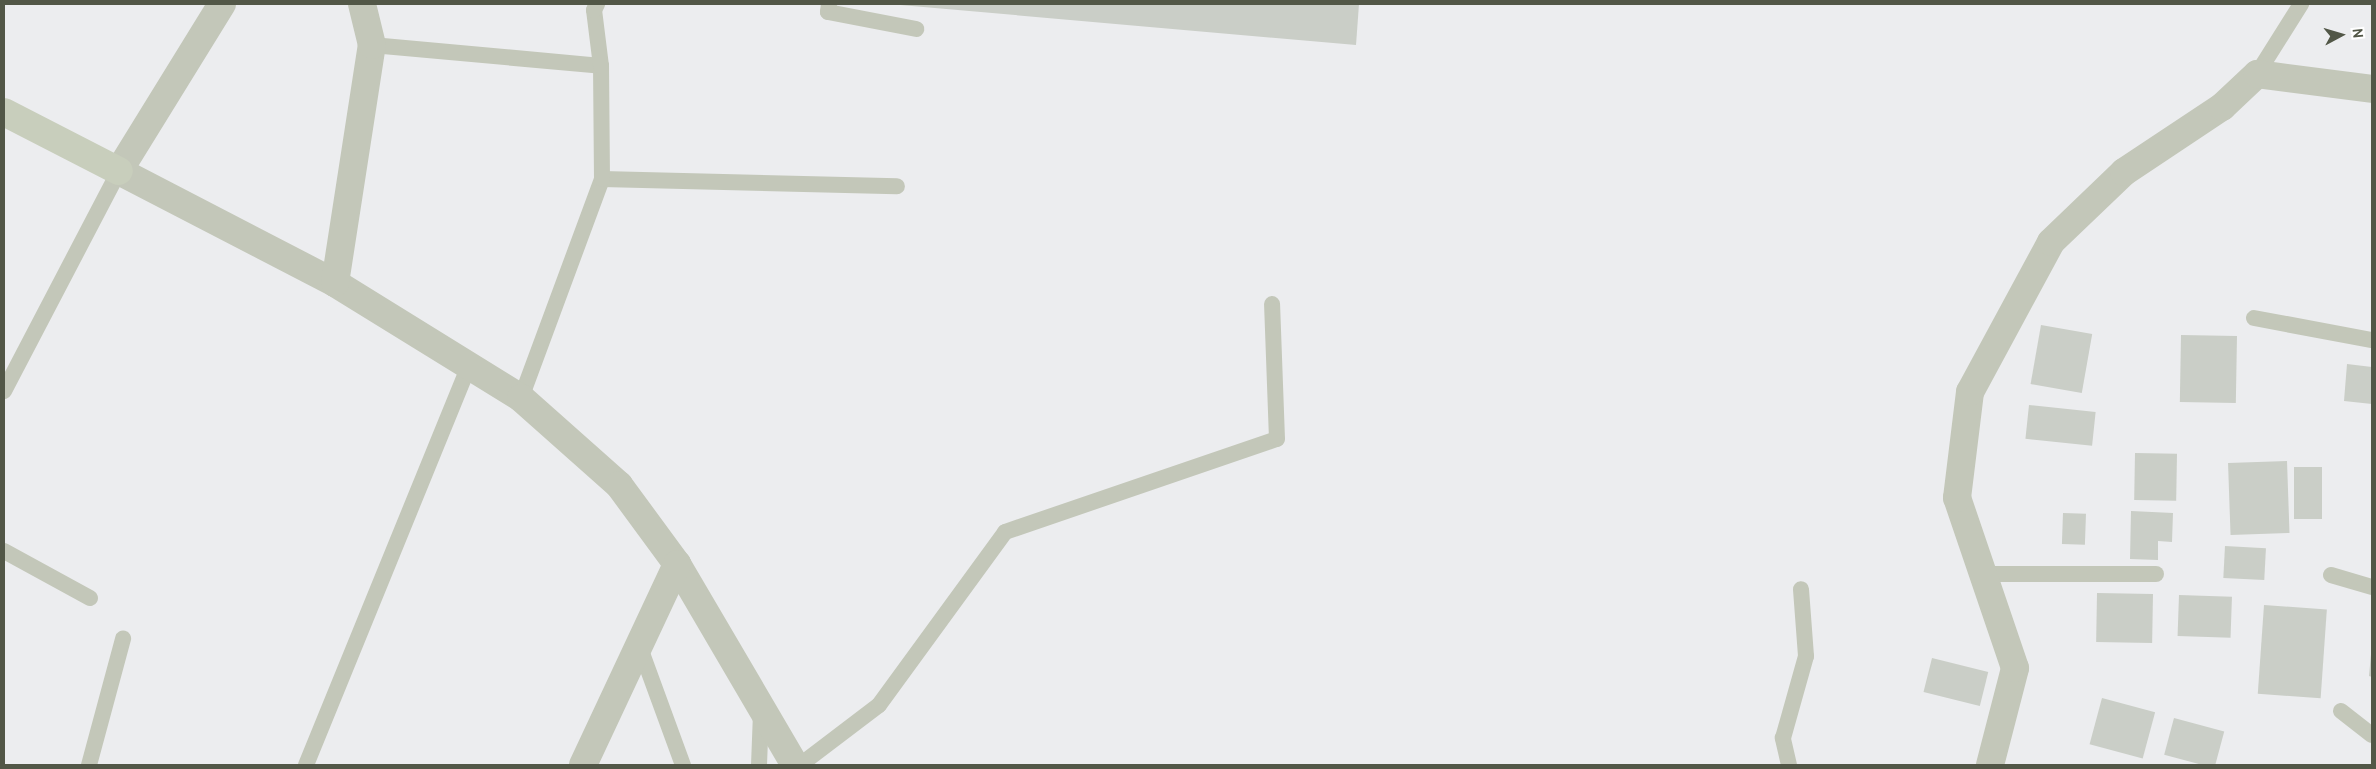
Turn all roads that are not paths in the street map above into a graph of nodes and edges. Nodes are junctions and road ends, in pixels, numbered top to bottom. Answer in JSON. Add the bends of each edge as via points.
{"nodes":[{"id":1,"x":222,"y":4,"type":"edge"},
{"id":2,"x":362,"y":4,"type":"edge"},
{"id":3,"x":597,"y":4,"type":"edge"},
{"id":4,"x":829,"y":4,"type":"edge"},
{"id":5,"x":2301,"y":4,"type":"edge"},
{"id":6,"x":916,"y":29,"type":"dead end"},
{"id":7,"x":372,"y":45,"type":"junction"},
{"id":8,"x":600,"y":66,"type":"junction"},
{"id":9,"x":2256,"y":74,"type":"junction"},
{"id":10,"x":2372,"y":90,"type":"edge"},
{"id":11,"x":4,"y":112,"type":"edge"},
{"id":12,"x":119,"y":171,"type":"junction"},
{"id":13,"x":602,"y":179,"type":"junction"},
{"id":14,"x":897,"y":186,"type":"dead end"},
{"id":15,"x":335,"y":283,"type":"junction"},
{"id":16,"x":1272,"y":304,"type":"dead end"},
{"id":17,"x":2254,"y":318,"type":"dead end"},
{"id":18,"x":2372,"y":340,"type":"edge"},
{"id":19,"x":469,"y":365,"type":"junction"},
{"id":20,"x":4,"y":391,"type":"edge"},
{"id":21,"x":521,"y":398,"type":"junction"},
{"id":22,"x":4,"y":551,"type":"edge"},
{"id":23,"x":677,"y":564,"type":"junction"},
{"id":24,"x":1985,"y":574,"type":"junction"},
{"id":25,"x":2156,"y":574,"type":"dead end"},
{"id":26,"x":2330,"y":575,"type":"dead end"},
{"id":27,"x":2372,"y":586,"type":"edge"},
{"id":28,"x":1801,"y":589,"type":"dead end"},
{"id":29,"x":90,"y":598,"type":"dead end"},
{"id":30,"x":123,"y":639,"type":"dead end"},
{"id":31,"x":639,"y":645,"type":"junction"},
{"id":32,"x":761,"y":708,"type":"junction"},
{"id":33,"x":2341,"y":710,"type":"dead end"},
{"id":34,"x":2372,"y":735,"type":"edge"},
{"id":35,"x":89,"y":765,"type":"edge"},
{"id":36,"x":306,"y":765,"type":"edge"},
{"id":37,"x":583,"y":765,"type":"edge"},
{"id":38,"x":683,"y":765,"type":"edge"},
{"id":39,"x":759,"y":765,"type":"edge"},
{"id":40,"x":794,"y":765,"type":"edge"},
{"id":41,"x":800,"y":765,"type":"edge"},
{"id":42,"x":1788,"y":765,"type":"edge"},
{"id":43,"x":1990,"y":765,"type":"edge"}],
"edges":[{"from":1,"to":12,"type":"street"},
{"from":2,"to":7,"type":"street"},
{"from":3,"to":8,"type":"lane","via":[[594,10]]},
{"from":4,"to":6,"type":"lane","via":[[828,12]]},
{"from":5,"to":9,"type":"lane"},
{"from":7,"to":8,"type":"lane"},
{"from":7,"to":15,"type":"street"},
{"from":8,"to":13,"type":"lane"},
{"from":9,"to":10,"type":"street"},
{"from":9,"to":24,"type":"street","via":[[2222,108],[2124,172],[2051,242],[2033,275],[1970,392],[1957,498]]},
{"from":11,"to":12,"type":"street"},
{"from":12,"to":15,"type":"street"},
{"from":12,"to":20,"type":"lane"},
{"from":13,"to":14,"type":"lane"},
{"from":13,"to":21,"type":"lane"},
{"from":15,"to":19,"type":"street"},
{"from":16,"to":41,"type":"lane","via":[[1277,439],[1004,532],[879,705]]},
{"from":17,"to":18,"type":"lane"},
{"from":19,"to":21,"type":"street"},
{"from":19,"to":36,"type":"lane"},
{"from":21,"to":23,"type":"street","via":[[619,485]]},
{"from":22,"to":29,"type":"lane"},
{"from":23,"to":31,"type":"street"},
{"from":23,"to":32,"type":"street"},
{"from":24,"to":25,"type":"lane"},
{"from":24,"to":43,"type":"street","via":[[2015,668]]},
{"from":26,"to":27,"type":"lane"},
{"from":28,"to":42,"type":"lane","via":[[1806,656],[1783,738]]},
{"from":30,"to":35,"type":"lane"},
{"from":31,"to":37,"type":"street"},
{"from":31,"to":38,"type":"lane"},
{"from":32,"to":39,"type":"lane"},
{"from":32,"to":40,"type":"street"},
{"from":33,"to":34,"type":"lane"}]}
